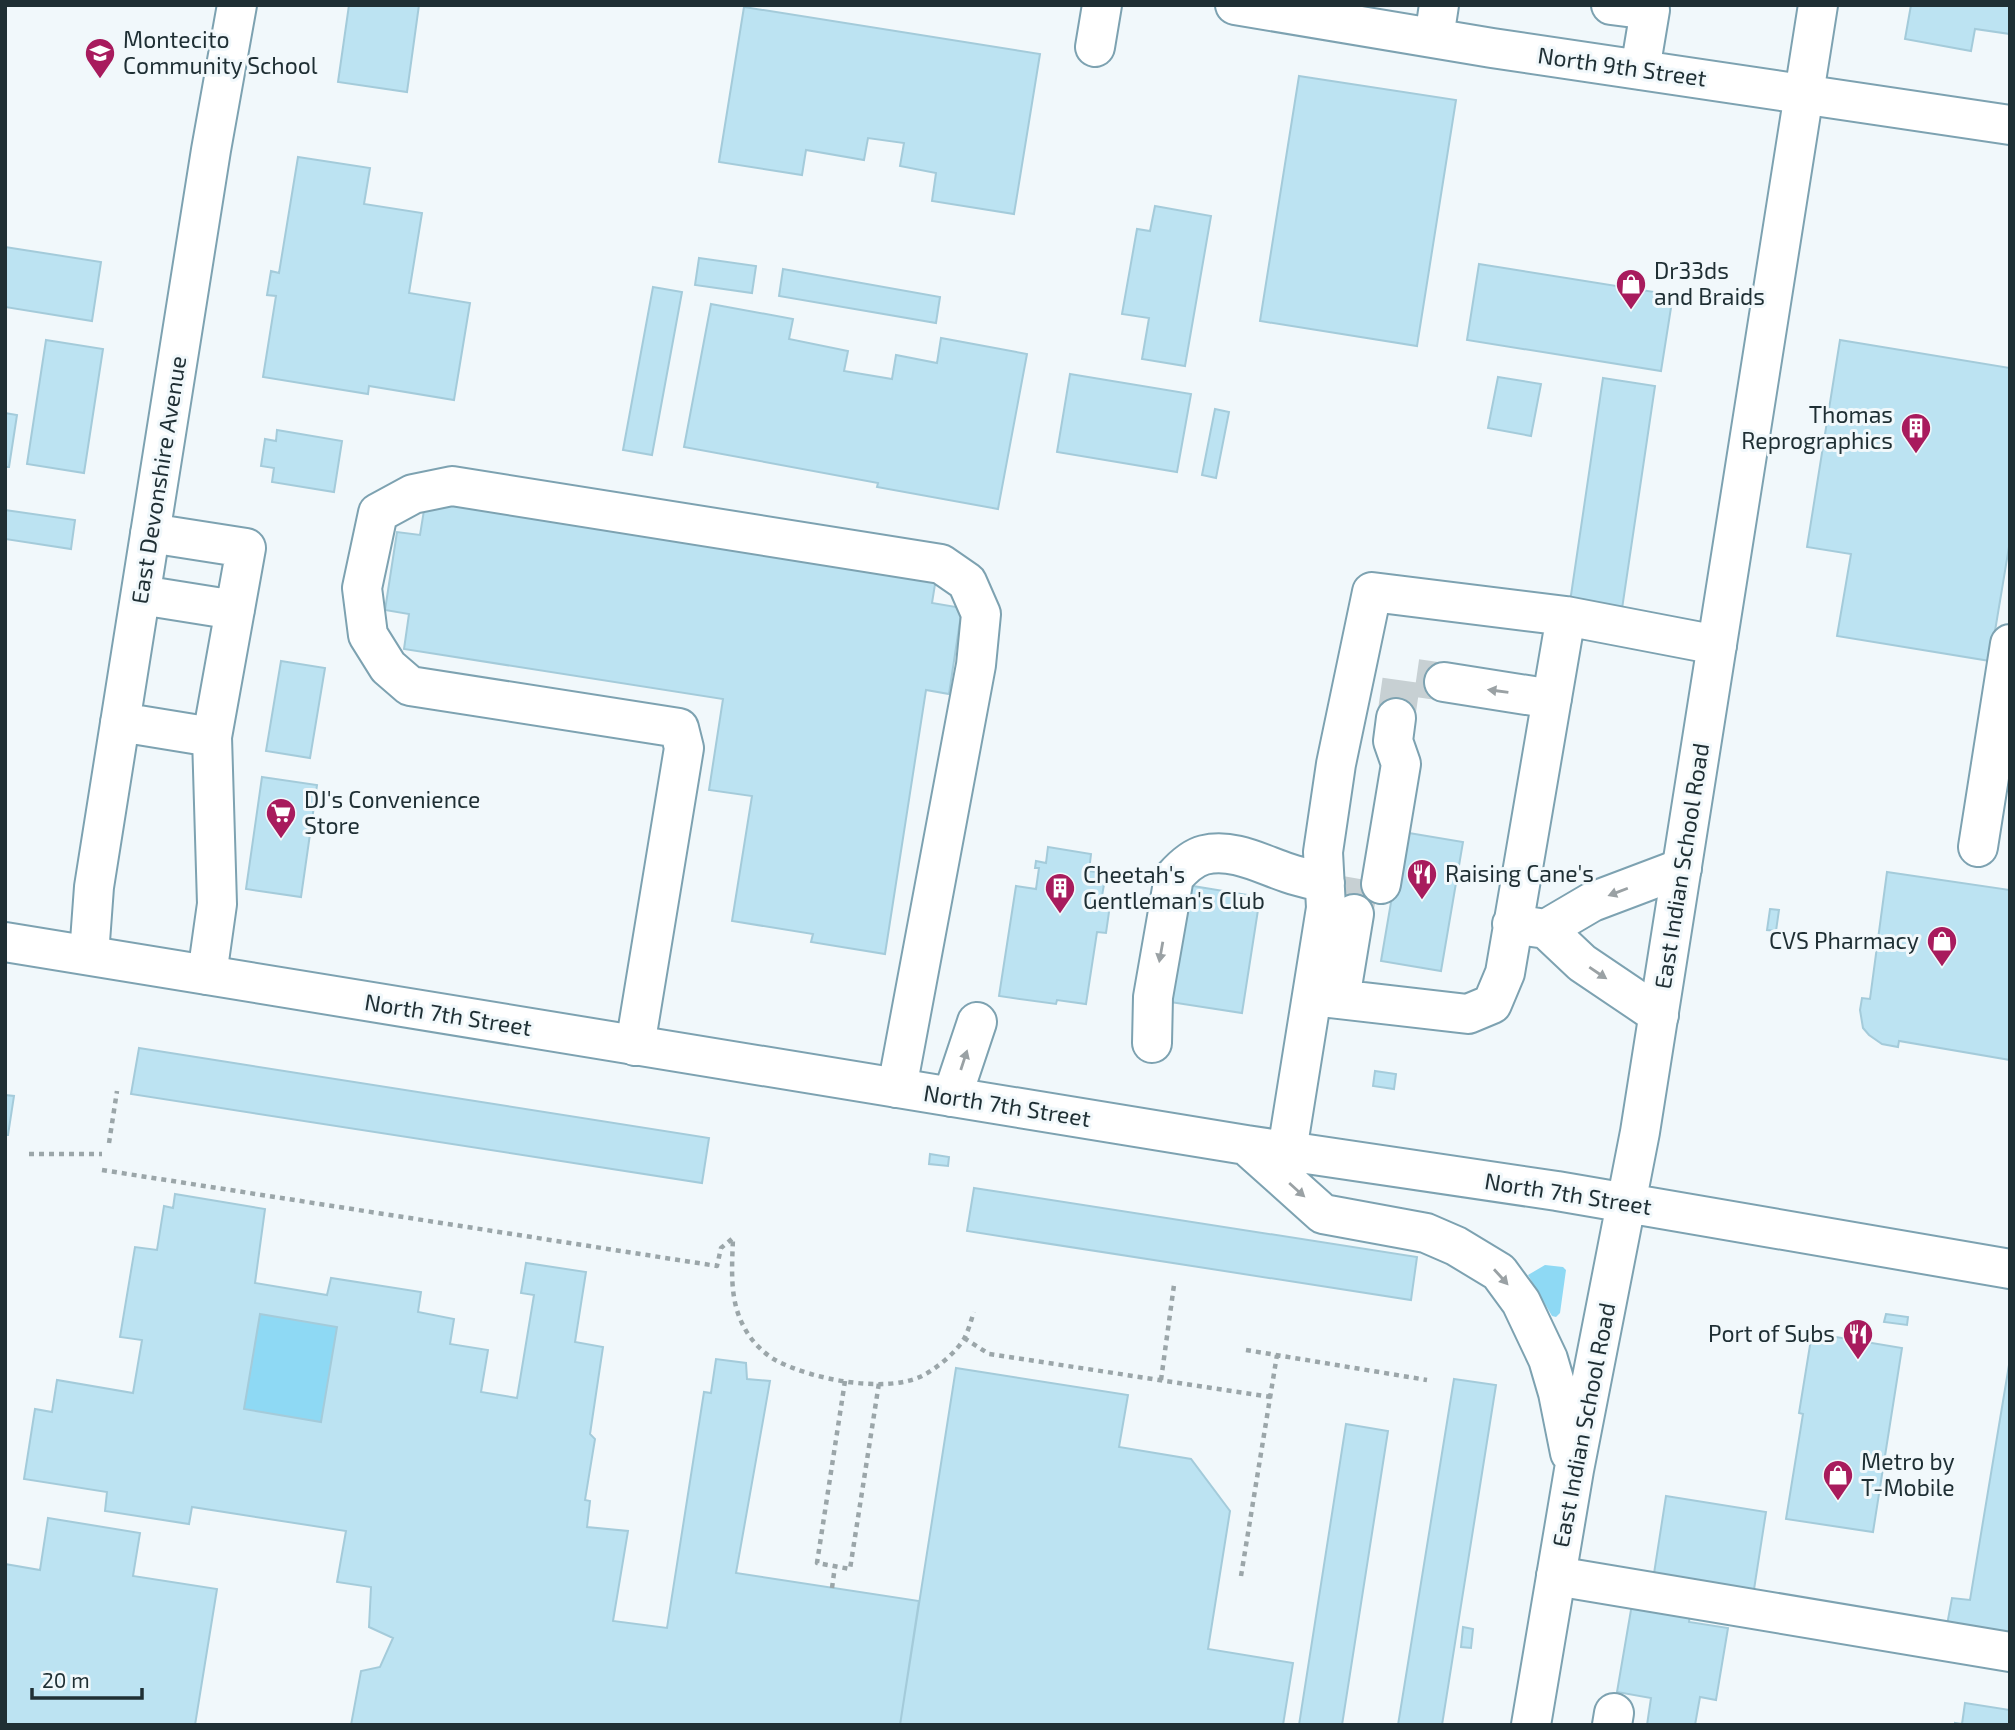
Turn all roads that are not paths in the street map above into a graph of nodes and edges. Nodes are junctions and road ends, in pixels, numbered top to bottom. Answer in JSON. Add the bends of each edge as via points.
{"nodes":[{"id":1,"x":237,"y":5,"type":"edge"},
{"id":2,"x":1102,"y":5,"type":"edge"},
{"id":3,"x":1235,"y":5,"type":"edge"},
{"id":4,"x":1611,"y":5,"type":"edge"},
{"id":5,"x":1818,"y":5,"type":"edge"},
{"id":6,"x":1436,"y":22,"type":"edge"},
{"id":7,"x":1095,"y":47,"type":"dead end"},
{"id":8,"x":1640,"y":69,"type":"junction"},
{"id":9,"x":1804,"y":94,"type":"junction"},
{"id":10,"x":2010,"y":125,"type":"edge"},
{"id":11,"x":150,"y":533,"type":"junction"},
{"id":12,"x":141,"y":595,"type":"junction"},
{"id":13,"x":235,"y":610,"type":"junction"},
{"id":14,"x":1566,"y":616,"type":"junction"},
{"id":15,"x":2010,"y":644,"type":"edge"},
{"id":16,"x":1717,"y":645,"type":"junction"},
{"id":17,"x":1444,"y":682,"type":"tunnel mouth"},
{"id":18,"x":1552,"y":699,"type":"junction"},
{"id":19,"x":120,"y":722,"type":"junction"},
{"id":20,"x":1394,"y":729,"type":"tunnel mouth"},
{"id":21,"x":212,"y":737,"type":"junction"},
{"id":22,"x":1978,"y":847,"type":"dead end"},
{"id":23,"x":1682,"y":869,"type":"junction"},
{"id":24,"x":1359,"y":896,"type":"junction"},
{"id":25,"x":1529,"y":927,"type":"junction"},
{"id":26,"x":5,"y":942,"type":"edge"},
{"id":27,"x":89,"y":955,"type":"junction"},
{"id":28,"x":207,"y":975,"type":"junction"},
{"id":29,"x":1338,"y":999,"type":"junction"},
{"id":30,"x":1659,"y":1015,"type":"junction"},
{"id":31,"x":977,"y":1022,"type":"dead end"},
{"id":32,"x":1152,"y":1044,"type":"dead end"},
{"id":33,"x":635,"y":1045,"type":"junction"},
{"id":34,"x":897,"y":1088,"type":"junction"},
{"id":35,"x":952,"y":1097,"type":"junction"},
{"id":36,"x":1246,"y":1145,"type":"junction"},
{"id":37,"x":1287,"y":1151,"type":"junction"},
{"id":38,"x":1626,"y":1203,"type":"junction"},
{"id":39,"x":2010,"y":1269,"type":"edge"},
{"id":40,"x":1574,"y":1470,"type":"junction"},
{"id":41,"x":1556,"y":1576,"type":"junction"},
{"id":42,"x":2010,"y":1652,"type":"edge"},
{"id":43,"x":1531,"y":1725,"type":"edge"}],
"edges":[{"from":1,"to":11,"type":"main road","name":"East Devonshire Avenue"},
{"from":2,"to":7,"type":"main road"},
{"from":3,"to":6,"type":"main road","name":"North 9th Street"},
{"from":4,"to":8,"type":"main road","via":[[1650,10]]},
{"from":5,"to":9,"type":"main road","name":"East Indian School Road"},
{"from":6,"to":8,"type":"main road","name":"North 9th Street"},
{"from":8,"to":9,"type":"main road","name":"North 9th Street"},
{"from":9,"to":10,"type":"main road","name":"North 9th Street"},
{"from":9,"to":16,"type":"main road","name":"East Indian School Road"},
{"from":11,"to":12,"type":"main road","name":"East Devonshire Avenue"},
{"from":11,"to":13,"type":"main road","via":[[246,548]]},
{"from":12,"to":13,"type":"main road"},
{"from":12,"to":19,"type":"main road","name":"East Devonshire Avenue"},
{"from":13,"to":21,"type":"main road"},
{"from":14,"to":16,"type":"main road"},
{"from":14,"to":18,"type":"main road"},
{"from":14,"to":24,"type":"main road","via":[[1372,592],[1336,764],[1323,852]]},
{"from":15,"to":22,"type":"main road"},
{"from":16,"to":23,"type":"main road","name":"East Indian School Road"},
{"from":18,"to":17,"type":"main road","one_way":true},
{"from":18,"to":25,"type":"main road"},
{"from":19,"to":21,"type":"main road"},
{"from":19,"to":27,"type":"main road","name":"East Devonshire Avenue","via":[[94,887]]},
{"from":20,"to":24,"type":"main road","via":[[1379,760]]},
{"from":21,"to":28,"type":"main road","via":[[218,904]]},
{"from":23,"to":25,"type":"main road","one_way":true},
{"from":23,"to":30,"type":"main road","name":"East Indian School Road"},
{"from":24,"to":29,"type":"main road"},
{"from":24,"to":29,"type":"main road","via":[[1326,908]]},
{"from":24,"to":32,"type":"main road","one_way":true,"via":[[1247,858],[1203,855],[1185,865],[1174,877],[1171,890],[1153,997]]},
{"from":25,"to":29,"type":"main road","via":[[1492,1004],[1468,1014]]},
{"from":25,"to":30,"type":"main road","one_way":true},
{"from":26,"to":27,"type":"main road","name":"North 7th Street"},
{"from":27,"to":28,"type":"main road","name":"North 7th Street"},
{"from":28,"to":33,"type":"main road","name":"North 7th Street"},
{"from":29,"to":37,"type":"main road"},
{"from":30,"to":38,"type":"main road","name":"East Indian School Road"},
{"from":35,"to":31,"type":"main road","one_way":true},
{"from":33,"to":34,"type":"main road","name":"North 7th Street"},
{"from":33,"to":34,"type":"main road","via":[[684,748],[680,729],[410,686],[388,667],[368,635],[362,588],[378,513],[413,494],[452,486],[914,559],[941,564],[967,582],[981,614],[976,665]]},
{"from":34,"to":35,"type":"main road","name":"North 7th Street"},
{"from":35,"to":36,"type":"main road","name":"North 7th Street"},
{"from":36,"to":37,"type":"main road","name":"North 7th Street"},
{"from":36,"to":40,"type":"main road","one_way":true,"via":[[1323,1214],[1426,1233],[1499,1272],[1521,1302],[1548,1359]]},
{"from":37,"to":38,"type":"main road","name":"North 7th Street"},
{"from":38,"to":39,"type":"main road","name":"North 7th Street"},
{"from":38,"to":40,"type":"main road","name":"East Indian School Road"},
{"from":40,"to":41,"type":"main road","name":"East Indian School Road"},
{"from":41,"to":42,"type":"main road"},
{"from":41,"to":43,"type":"main road","name":"East Indian School Road"}]}
